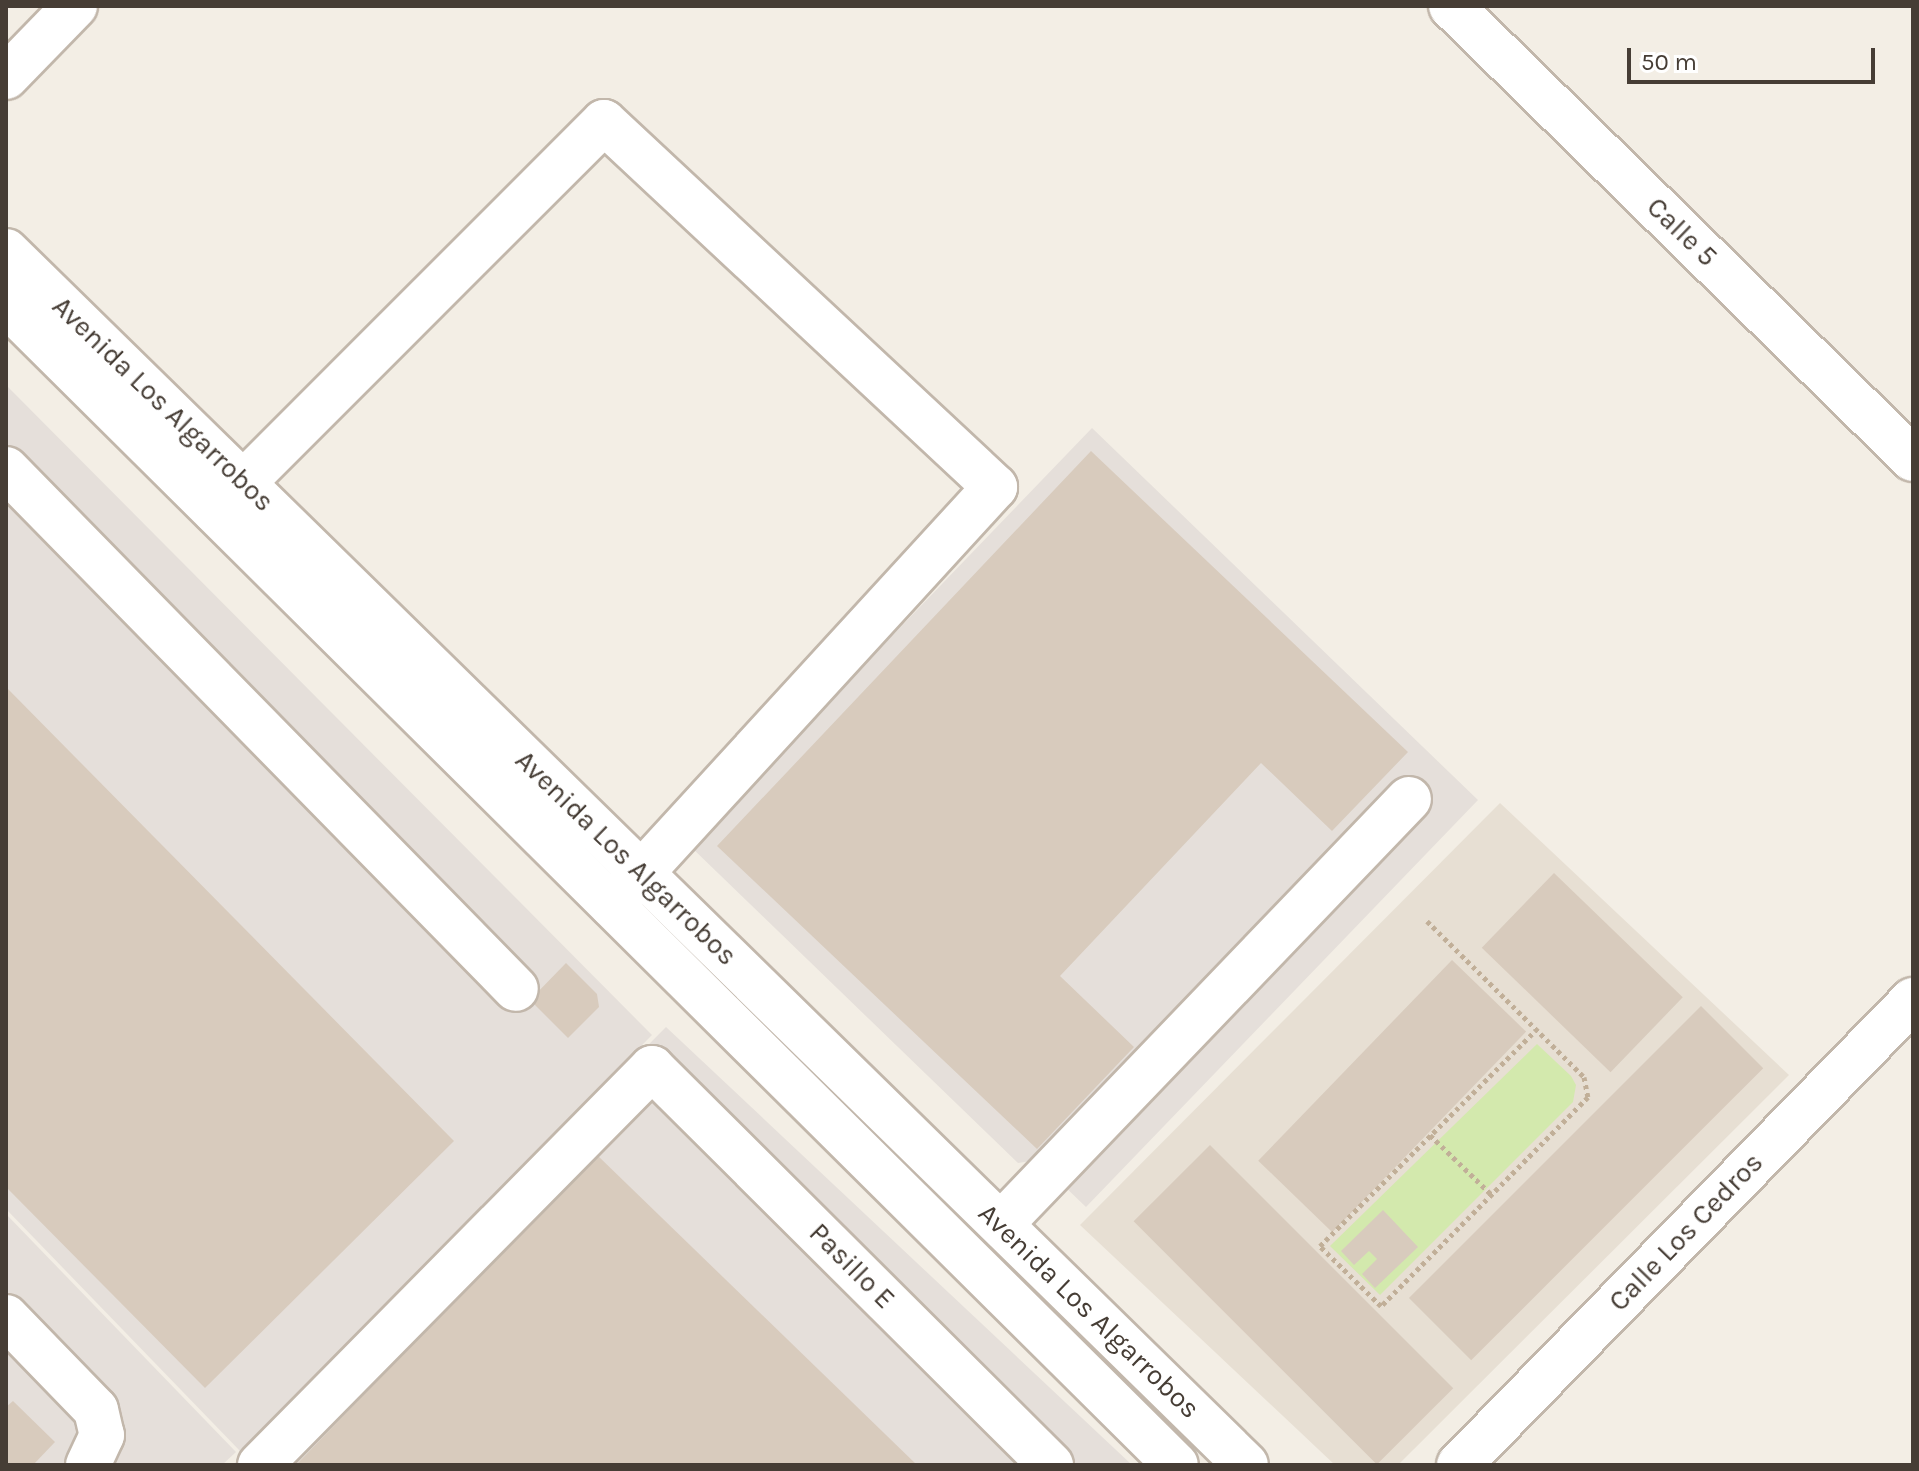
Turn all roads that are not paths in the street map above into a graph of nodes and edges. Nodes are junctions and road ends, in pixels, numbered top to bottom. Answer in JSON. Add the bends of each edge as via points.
{"nodes":[{"id":1,"x":75,"y":6,"type":"edge"},
{"id":2,"x":1451,"y":6,"type":"edge"},
{"id":3,"x":6,"y":77,"type":"edge"},
{"id":4,"x":6,"y":251,"type":"edge"},
{"id":5,"x":6,"y":304,"type":"edge"},
{"id":6,"x":1913,"y":459,"type":"edge"},
{"id":7,"x":6,"y":469,"type":"edge"},
{"id":8,"x":229,"y":497,"type":"junction"},
{"id":9,"x":1409,"y":799,"type":"dead end"},
{"id":10,"x":643,"y":875,"type":"junction"},
{"id":11,"x":612,"y":905,"type":"junction"},
{"id":12,"x":516,"y":989,"type":"dead end"},
{"id":13,"x":1913,"y":1000,"type":"edge"},
{"id":14,"x":1001,"y":1224,"type":"junction"},
{"id":15,"x":6,"y":1317,"type":"edge"},
{"id":16,"x":88,"y":1465,"type":"edge"},
{"id":17,"x":260,"y":1465,"type":"edge"},
{"id":18,"x":1051,"y":1465,"type":"edge"},
{"id":19,"x":1176,"y":1465,"type":"edge"},
{"id":20,"x":1246,"y":1465,"type":"edge"},
{"id":21,"x":1459,"y":1465,"type":"edge"}],
"edges":[{"from":1,"to":3,"type":"street"},
{"from":2,"to":6,"type":"street","name":"Calle 5"},
{"from":4,"to":8,"type":"street","name":"Avenida Los Algarrobos"},
{"from":5,"to":8,"type":"street","name":"Avenida Los Algarrobos"},
{"from":7,"to":12,"type":"street"},
{"from":8,"to":10,"type":"street","name":"Avenida Los Algarrobos"},
{"from":8,"to":10,"type":"street","via":[[604,122],[995,487]]},
{"from":8,"to":11,"type":"street","name":"Avenida Los Algarrobos"},
{"from":9,"to":14,"type":"street"},
{"from":10,"to":11,"type":"street"},
{"from":10,"to":14,"type":"street","name":"Avenida Los Algarrobos"},
{"from":11,"to":19,"type":"street","name":"Avenida Los Algarrobos"},
{"from":13,"to":21,"type":"street","name":"Calle Los Cedros"},
{"from":14,"to":20,"type":"street","name":"Avenida Los Algarrobos"},
{"from":15,"to":16,"type":"street","via":[[96,1410],[102,1435]]},
{"from":17,"to":18,"type":"street","name":"Pasillo E","via":[[652,1068]]}]}
